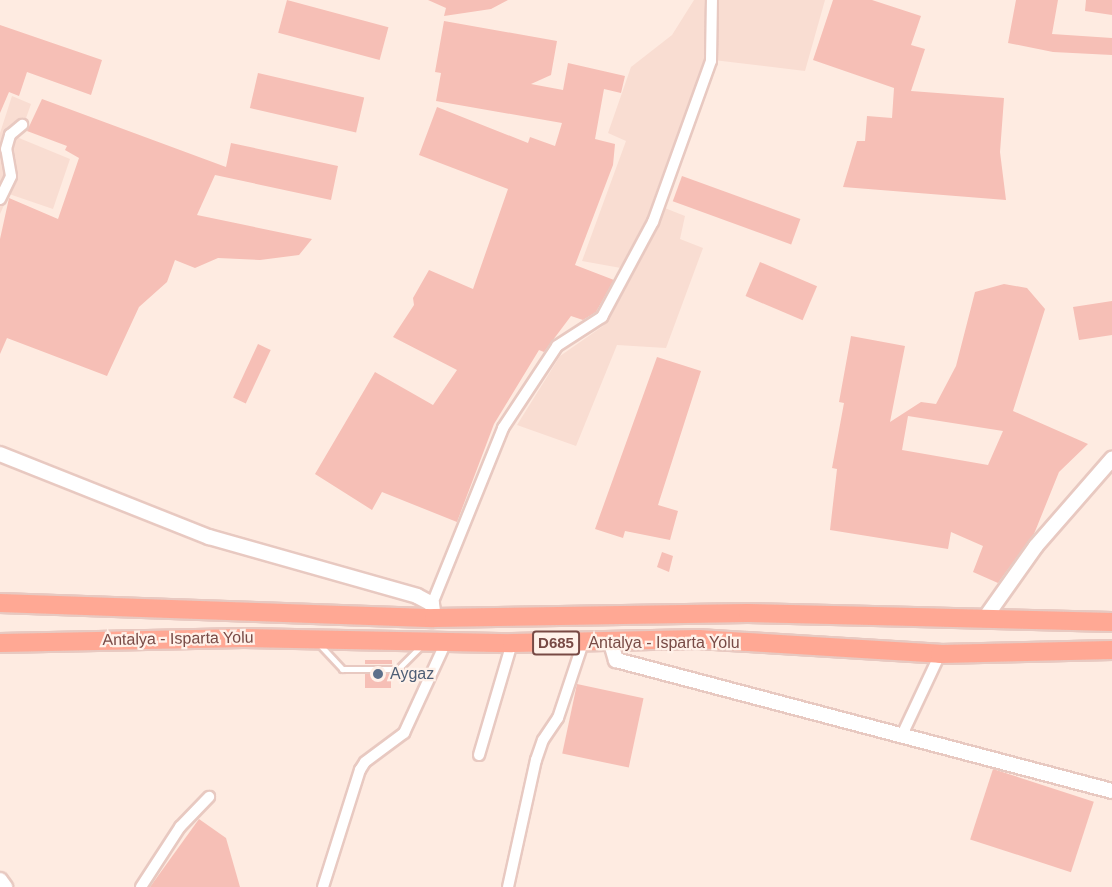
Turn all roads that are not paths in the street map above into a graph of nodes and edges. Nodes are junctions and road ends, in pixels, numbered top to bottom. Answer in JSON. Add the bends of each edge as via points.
{"nodes":[{"id":1,"x":712,"y":0,"type":"edge"},
{"id":2,"x":22,"y":125,"type":"dead end"},
{"id":3,"x":0,"y":199,"type":"edge"},
{"id":4,"x":0,"y":454,"type":"edge"},
{"id":5,"x":1112,"y":459,"type":"edge"},
{"id":6,"x":0,"y":603,"type":"edge"},
{"id":7,"x":433,"y":611,"type":"junction"},
{"id":8,"x":985,"y":618,"type":"junction"},
{"id":9,"x":1112,"y":622,"type":"edge"},
{"id":10,"x":315,"y":639,"type":"junction"},
{"id":11,"x":425,"y":642,"type":"junction"},
{"id":12,"x":446,"y":642,"type":"junction"},
{"id":13,"x":0,"y":643,"type":"edge"},
{"id":14,"x":512,"y":643,"type":"junction"},
{"id":15,"x":583,"y":643,"type":"junction"},
{"id":16,"x":611,"y":643,"type":"junction"},
{"id":17,"x":1112,"y":650,"type":"edge"},
{"id":18,"x":940,"y":654,"type":"junction"},
{"id":19,"x":901,"y":737,"type":"junction"},
{"id":20,"x":478,"y":755,"type":"dead end"},
{"id":21,"x":1112,"y":791,"type":"edge"},
{"id":22,"x":209,"y":797,"type":"dead end"},
{"id":23,"x":0,"y":880,"type":"edge"},
{"id":24,"x":5,"y":887,"type":"edge"},
{"id":25,"x":141,"y":887,"type":"edge"},
{"id":26,"x":323,"y":887,"type":"edge"},
{"id":27,"x":508,"y":887,"type":"edge"}],
"edges":[{"from":1,"to":7,"type":"street","via":[[711,61],[653,222],[602,317],[557,346],[503,428]]},
{"from":2,"to":3,"type":"street","via":[[10,135],[6,149],[11,176]]},
{"from":4,"to":7,"type":"street","via":[[209,537],[354,576]]},
{"from":5,"to":8,"type":"street","via":[[1036,546]]},
{"from":6,"to":7,"type":"highway","name":"Antalya - Isparta Yolu","number":"D685"},
{"from":7,"to":8,"type":"highway","name":"Antalya - Isparta Yolu","number":"D685"},
{"from":8,"to":9,"type":"highway","name":"Antalya - Isparta Yolu","number":"D685"},
{"from":10,"to":11,"type":"highway","name":"Antalya - Isparta Yolu","number":"D685"},
{"from":10,"to":11,"type":"lane","via":[[342,669],[398,669]]},
{"from":10,"to":13,"type":"highway","name":"Antalya - Isparta Yolu","number":"D685"},
{"from":11,"to":12,"type":"highway","name":"Antalya - Isparta Yolu","number":"D685"},
{"from":12,"to":14,"type":"highway","name":"Antalya - Isparta Yolu","number":"D685"},
{"from":12,"to":26,"type":"street","via":[[404,733],[360,770]]},
{"from":14,"to":15,"type":"highway","name":"Antalya - Isparta Yolu","number":"D685"},
{"from":14,"to":20,"type":"street"},
{"from":15,"to":16,"type":"highway","name":"Antalya - Isparta Yolu","number":"D685"},
{"from":15,"to":27,"type":"street","via":[[558,718],[543,740],[536,760]]},
{"from":16,"to":18,"type":"highway","name":"Antalya - Isparta Yolu","number":"D685","via":[[698,639]]},
{"from":16,"to":19,"type":"street","via":[[616,660]]},
{"from":17,"to":18,"type":"highway","name":"Antalya - Isparta Yolu","number":"D685"},
{"from":18,"to":19,"type":"street"},
{"from":19,"to":21,"type":"street"},
{"from":22,"to":25,"type":"street","via":[[180,827]]},
{"from":23,"to":24,"type":"street"}]}
